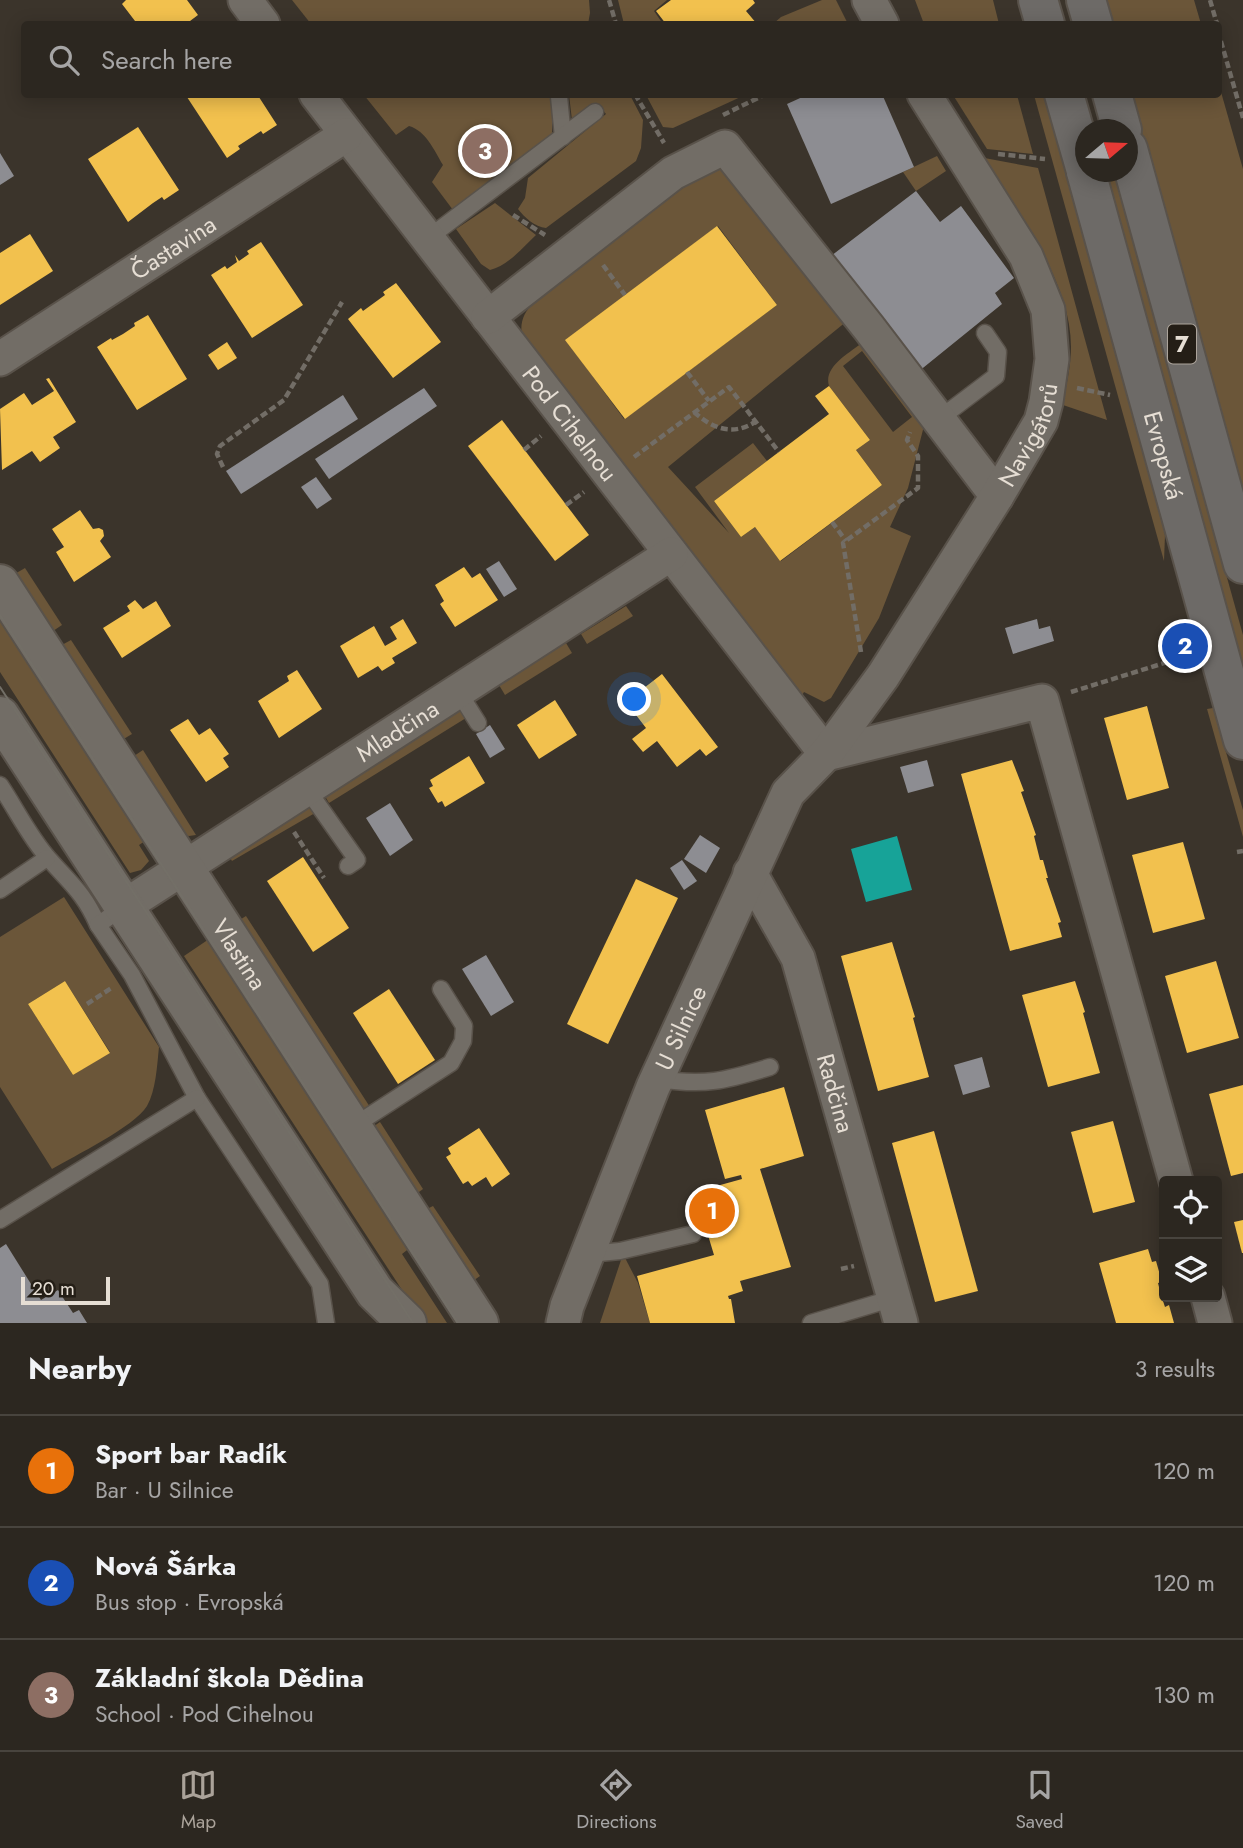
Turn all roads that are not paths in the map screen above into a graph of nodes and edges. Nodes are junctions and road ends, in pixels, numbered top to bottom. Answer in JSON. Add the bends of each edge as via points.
{"nodes":[{"id":1,"x":244,"y":0,"type":"edge"},
{"id":2,"x":869,"y":0,"type":"edge"},
{"id":3,"x":1038,"y":0,"type":"edge"},
{"id":4,"x":1086,"y":0,"type":"edge"},
{"id":5,"x":261,"y":21,"type":"edge"},
{"id":6,"x":880,"y":21,"type":"edge"},
{"id":7,"x":1044,"y":21,"type":"edge"},
{"id":8,"x":1092,"y":21,"type":"edge"},
{"id":9,"x":319,"y":98,"type":"edge"},
{"id":10,"x":559,"y":98,"type":"edge"},
{"id":11,"x":927,"y":98,"type":"edge"},
{"id":12,"x":1065,"y":98,"type":"edge"},
{"id":13,"x":1113,"y":98,"type":"edge"},
{"id":14,"x":595,"y":112,"type":"dead end"},
{"id":15,"x":1119,"y":119,"type":"edge"},
{"id":16,"x":1075,"y":133,"type":"edge"},
{"id":17,"x":346,"y":135,"type":"junction"},
{"id":18,"x":563,"y":136,"type":"junction"},
{"id":19,"x":1089,"y":182,"type":"edge"},
{"id":20,"x":1137,"y":182,"type":"edge"},
{"id":21,"x":427,"y":239,"type":"junction"},
{"id":22,"x":488,"y":317,"type":"junction"},
{"id":23,"x":985,"y":333,"type":"dead end"},
{"id":24,"x":0,"y":359,"type":"edge"},
{"id":25,"x":930,"y":409,"type":"junction"},
{"id":26,"x":998,"y":496,"type":"junction"},
{"id":27,"x":671,"y":554,"type":"junction"},
{"id":28,"x":1243,"y":564,"type":"edge"},
{"id":29,"x":0,"y":584,"type":"edge"},
{"id":30,"x":458,"y":691,"type":"junction"},
{"id":31,"x":0,"y":716,"type":"edge"},
{"id":32,"x":478,"y":723,"type":"dead end"},
{"id":33,"x":1243,"y":740,"type":"edge"},
{"id":34,"x":826,"y":754,"type":"junction"},
{"id":35,"x":0,"y":785,"type":"edge"},
{"id":36,"x":307,"y":789,"type":"junction"},
{"id":37,"x":47,"y":858,"type":"junction"},
{"id":38,"x":348,"y":866,"type":"dead end"},
{"id":39,"x":184,"y":868,"type":"junction"},
{"id":40,"x":750,"y":873,"type":"junction"},
{"id":41,"x":0,"y":890,"type":"edge"},
{"id":42,"x":111,"y":916,"type":"junction"},
{"id":43,"x":441,"y":989,"type":"dead end"},
{"id":44,"x":770,"y":1067,"type":"dead end"},
{"id":45,"x":657,"y":1079,"type":"junction"},
{"id":46,"x":197,"y":1098,"type":"junction"},
{"id":47,"x":352,"y":1127,"type":"junction"},
{"id":48,"x":1174,"y":1176,"type":"edge"},
{"id":49,"x":0,"y":1220,"type":"edge"},
{"id":50,"x":693,"y":1234,"type":"dead end"},
{"id":51,"x":589,"y":1254,"type":"junction"},
{"id":52,"x":1209,"y":1302,"type":"edge"},
{"id":53,"x":897,"y":1311,"type":"edge"},
{"id":54,"x":560,"y":1321,"type":"edge"},
{"id":55,"x":326,"y":1323,"type":"edge"},
{"id":56,"x":407,"y":1323,"type":"edge"},
{"id":57,"x":479,"y":1323,"type":"edge"},
{"id":58,"x":811,"y":1323,"type":"edge"},
{"id":59,"x":1215,"y":1323,"type":"edge"}],
"edges":[{"from":1,"to":5,"type":"street"},
{"from":2,"to":6,"type":"street"},
{"from":3,"to":7,"type":"main road"},
{"from":4,"to":8,"type":"main road"},
{"from":9,"to":17,"type":"street","name":"Pod Cihelnou"},
{"from":10,"to":18,"type":"lane"},
{"from":11,"to":26,"type":"street","name":"Navigátorů","via":[[1026,256],[1048,310],[1052,359],[1041,421]]},
{"from":12,"to":16,"type":"main road","name":"Evropská","number":"7"},
{"from":13,"to":15,"type":"main road"},
{"from":14,"to":18,"type":"lane"},
{"from":17,"to":21,"type":"street","name":"Pod Cihelnou"},
{"from":17,"to":24,"type":"street","name":"Častavina"},
{"from":18,"to":21,"type":"lane"},
{"from":19,"to":33,"type":"main road","name":"Evropská","number":"7"},
{"from":20,"to":28,"type":"main road","name":"Evropská","number":"7"},
{"from":21,"to":22,"type":"street","name":"Pod Cihelnou"},
{"from":22,"to":25,"type":"street","via":[[673,173],[726,147]]},
{"from":22,"to":27,"type":"street","name":"Pod Cihelnou"},
{"from":23,"to":25,"type":"lane","via":[[998,352],[996,376]]},
{"from":25,"to":26,"type":"street"},
{"from":26,"to":34,"type":"street","name":"Navigátorů","via":[[883,676]]},
{"from":27,"to":30,"type":"street","name":"Mladčina"},
{"from":27,"to":34,"type":"street","name":"Pod Cihelnou"},
{"from":29,"to":39,"type":"street","name":"Vlastina"},
{"from":30,"to":32,"type":"lane"},
{"from":30,"to":36,"type":"street","name":"Mladčina"},
{"from":31,"to":42,"type":"street"},
{"from":34,"to":40,"type":"street","name":"U Silnice","via":[[788,793]]},
{"from":34,"to":48,"type":"street","via":[[1042,701]]},
{"from":35,"to":37,"type":"lane"},
{"from":36,"to":38,"type":"lane","via":[[357,860]]},
{"from":36,"to":39,"type":"street","name":"Mladčina"},
{"from":37,"to":41,"type":"lane"},
{"from":37,"to":42,"type":"lane","via":[[89,902]]},
{"from":39,"to":42,"type":"street","name":"Mladčina"},
{"from":39,"to":47,"type":"street","name":"Vlastina"},
{"from":40,"to":45,"type":"street","name":"U Silnice"},
{"from":40,"to":53,"type":"street","name":"Radčina","via":[[798,958]]},
{"from":42,"to":46,"type":"lane","via":[[131,975]]},
{"from":42,"to":56,"type":"street","via":[[375,1292]]},
{"from":43,"to":47,"type":"lane","via":[[464,1026],[463,1041],[451,1063]]},
{"from":44,"to":45,"type":"lane","via":[[719,1082]]},
{"from":45,"to":51,"type":"street","name":"U Silnice"},
{"from":46,"to":49,"type":"lane"},
{"from":46,"to":55,"type":"lane","via":[[320,1284]]},
{"from":47,"to":57,"type":"street","name":"Vlastina"},
{"from":50,"to":51,"type":"lane"},
{"from":51,"to":54,"type":"street","name":"U Silnice"},
{"from":52,"to":59,"type":"street"},
{"from":53,"to":58,"type":"lane"}]}
